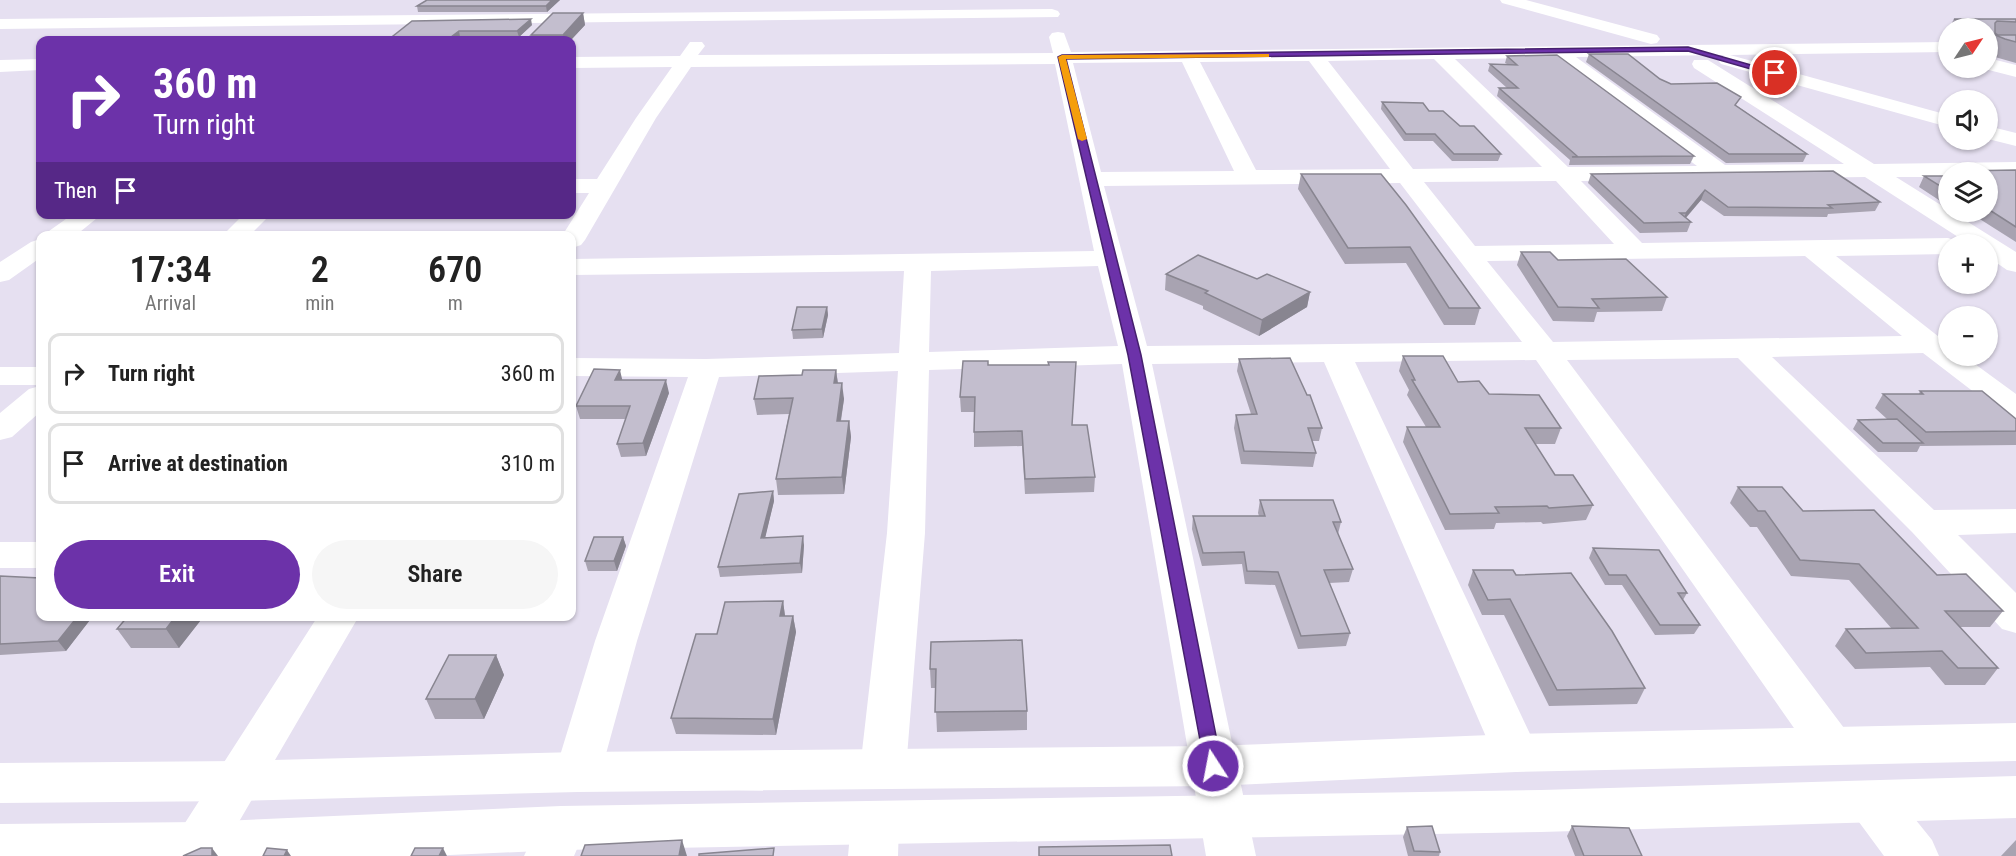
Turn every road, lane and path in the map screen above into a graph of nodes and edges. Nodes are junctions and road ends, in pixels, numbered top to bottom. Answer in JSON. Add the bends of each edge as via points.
{"nodes":[{"id":1,"x":508,"y":0,"type":"edge"},
{"id":2,"x":615,"y":0,"type":"edge"},
{"id":3,"x":1508,"y":0,"type":"edge"},
{"id":4,"x":1532,"y":0,"type":"edge"},
{"id":5,"x":170,"y":4,"type":"dead end"},
{"id":6,"x":275,"y":5,"type":"dead end"},
{"id":7,"x":55,"y":6,"type":"dead end"},
{"id":8,"x":386,"y":7,"type":"dead end"},
{"id":9,"x":829,"y":7,"type":"edge"},
{"id":10,"x":942,"y":7,"type":"edge"},
{"id":11,"x":1051,"y":7,"type":"edge"},
{"id":12,"x":722,"y":8,"type":"edge"},
{"id":13,"x":599,"y":18,"type":"junction"},
{"id":14,"x":486,"y":19,"type":"junction"},
{"id":15,"x":366,"y":20,"type":"junction"},
{"id":16,"x":245,"y":21,"type":"junction"},
{"id":17,"x":133,"y":22,"type":"junction"},
{"id":18,"x":5,"y":26,"type":"edge"},
{"id":19,"x":345,"y":36,"type":"edge"},
{"id":20,"x":1938,"y":46,"type":"edge"},
{"id":21,"x":1916,"y":47,"type":"junction"},
{"id":22,"x":1688,"y":49,"type":"junction"},
{"id":23,"x":1712,"y":49,"type":"junction"},
{"id":24,"x":1557,"y":52,"type":"junction"},
{"id":25,"x":1938,"y":52,"type":"edge"},
{"id":26,"x":1438,"y":53,"type":"junction"},
{"id":27,"x":1314,"y":55,"type":"junction"},
{"id":28,"x":1062,"y":57,"type":"junction"},
{"id":29,"x":1188,"y":57,"type":"junction"},
{"id":30,"x":687,"y":60,"type":"junction"},
{"id":31,"x":576,"y":62,"type":"edge"},
{"id":32,"x":36,"y":65,"type":"edge"},
{"id":33,"x":0,"y":66,"type":"edge"},
{"id":34,"x":1998,"y":66,"type":"edge"},
{"id":35,"x":2016,"y":71,"type":"edge"},
{"id":36,"x":1938,"y":111,"type":"edge"},
{"id":37,"x":1938,"y":119,"type":"edge"},
{"id":38,"x":1998,"y":127,"type":"edge"},
{"id":39,"x":2016,"y":132,"type":"edge"},
{"id":40,"x":1998,"y":135,"type":"edge"},
{"id":41,"x":2016,"y":140,"type":"edge"},
{"id":42,"x":1868,"y":169,"type":"junction"},
{"id":43,"x":2016,"y":169,"type":"edge"},
{"id":44,"x":1717,"y":170,"type":"junction"},
{"id":45,"x":1562,"y":174,"type":"junction"},
{"id":46,"x":1407,"y":177,"type":"junction"},
{"id":47,"x":1250,"y":178,"type":"junction"},
{"id":48,"x":1093,"y":179,"type":"junction"},
{"id":49,"x":576,"y":186,"type":"edge"},
{"id":50,"x":603,"y":186,"type":"junction"},
{"id":51,"x":83,"y":219,"type":"edge"},
{"id":52,"x":253,"y":219,"type":"edge"},
{"id":53,"x":65,"y":231,"type":"edge"},
{"id":54,"x":240,"y":231,"type":"edge"},
{"id":55,"x":576,"y":233,"type":"edge"},
{"id":56,"x":1969,"y":234,"type":"edge"},
{"id":57,"x":2016,"y":244,"type":"edge"},
{"id":58,"x":1998,"y":245,"type":"edge"},
{"id":59,"x":1938,"y":246,"type":"edge"},
{"id":60,"x":36,"y":250,"type":"edge"},
{"id":61,"x":1813,"y":250,"type":"junction"},
{"id":62,"x":1636,"y":252,"type":"junction"},
{"id":63,"x":1998,"y":253,"type":"edge"},
{"id":64,"x":1468,"y":254,"type":"junction"},
{"id":65,"x":1109,"y":258,"type":"junction"},
{"id":66,"x":918,"y":263,"type":"junction"},
{"id":67,"x":2016,"y":264,"type":"edge"},
{"id":68,"x":576,"y":267,"type":"edge"},
{"id":69,"x":36,"y":270,"type":"edge"},
{"id":70,"x":1,"y":272,"type":"edge"},
{"id":71,"x":1930,"y":344,"type":"junction"},
{"id":72,"x":1746,"y":349,"type":"junction"},
{"id":73,"x":1545,"y":350,"type":"junction"},
{"id":74,"x":1335,"y":352,"type":"junction"},
{"id":75,"x":1135,"y":355,"type":"junction"},
{"id":76,"x":914,"y":363,"type":"junction"},
{"id":77,"x":576,"y":367,"type":"edge"},
{"id":78,"x":706,"y":368,"type":"junction"},
{"id":79,"x":0,"y":376,"type":"edge"},
{"id":80,"x":36,"y":376,"type":"edge"},
{"id":81,"x":36,"y":399,"type":"edge"},
{"id":82,"x":2016,"y":409,"type":"edge"},
{"id":83,"x":0,"y":430,"type":"edge"},
{"id":84,"x":2016,"y":521,"type":"edge"},
{"id":85,"x":1925,"y":523,"type":"junction"},
{"id":86,"x":0,"y":555,"type":"edge"},
{"id":87,"x":36,"y":555,"type":"edge"},
{"id":88,"x":2016,"y":618,"type":"edge"},
{"id":89,"x":336,"y":621,"type":"edge"},
{"id":90,"x":2016,"y":742,"type":"edge"},
{"id":91,"x":1831,"y":745,"type":"junction"},
{"id":92,"x":1516,"y":753,"type":"junction"},
{"id":93,"x":1213,"y":766,"type":"junction"},
{"id":94,"x":883,"y":769,"type":"junction"},
{"id":95,"x":578,"y":772,"type":"junction"},
{"id":96,"x":239,"y":781,"type":"junction"},
{"id":97,"x":0,"y":783,"type":"edge"},
{"id":98,"x":2016,"y":797,"type":"edge"},
{"id":99,"x":1873,"y":803,"type":"junction"},
{"id":100,"x":1227,"y":836,"type":"edge"},
{"id":101,"x":874,"y":840,"type":"edge"},
{"id":102,"x":555,"y":842,"type":"edge"},
{"id":103,"x":0,"y":847,"type":"edge"},
{"id":104,"x":196,"y":850,"type":"edge"},
{"id":105,"x":1914,"y":856,"type":"edge"}],
"edges":[{"from":1,"to":14,"type":"street"},
{"from":2,"to":13,"type":"street"},
{"from":3,"to":22,"type":"street"},
{"from":4,"to":23,"type":"street"},
{"from":5,"to":17,"type":"street"},
{"from":6,"to":16,"type":"street"},
{"from":7,"to":18,"type":"street"},
{"from":8,"to":15,"type":"street"},
{"from":9,"to":10,"type":"street"},
{"from":9,"to":12,"type":"street"},
{"from":10,"to":11,"type":"street"},
{"from":11,"to":28,"type":"street"},
{"from":12,"to":13,"type":"street"},
{"from":12,"to":30,"type":"street"},
{"from":13,"to":14,"type":"street"},
{"from":14,"to":15,"type":"street"},
{"from":15,"to":16,"type":"street"},
{"from":15,"to":19,"type":"street"},
{"from":16,"to":17,"type":"street"},
{"from":17,"to":18,"type":"street"},
{"from":20,"to":21,"type":"street"},
{"from":21,"to":23,"type":"street"},
{"from":21,"to":25,"type":"street"},
{"from":22,"to":23,"type":"street"},
{"from":22,"to":24,"type":"street"},
{"from":22,"to":37,"type":"street"},
{"from":22,"to":42,"type":"street","via":[[1697,61]]},
{"from":23,"to":36,"type":"street"},
{"from":24,"to":26,"type":"street"},
{"from":24,"to":44,"type":"street"},
{"from":26,"to":27,"type":"street"},
{"from":26,"to":45,"type":"street"},
{"from":27,"to":29,"type":"street"},
{"from":27,"to":46,"type":"street"},
{"from":28,"to":29,"type":"street"},
{"from":28,"to":30,"type":"street"},
{"from":28,"to":48,"type":"street"},
{"from":29,"to":47,"type":"street"},
{"from":30,"to":31,"type":"street"},
{"from":30,"to":50,"type":"street"},
{"from":32,"to":33,"type":"street"},
{"from":34,"to":35,"type":"street"},
{"from":38,"to":39,"type":"street"},
{"from":40,"to":41,"type":"street"},
{"from":42,"to":43,"type":"street"},
{"from":42,"to":44,"type":"street"},
{"from":42,"to":56,"type":"street"},
{"from":44,"to":45,"type":"street"},
{"from":45,"to":46,"type":"street"},
{"from":45,"to":62,"type":"street"},
{"from":46,"to":47,"type":"street"},
{"from":46,"to":64,"type":"street"},
{"from":47,"to":48,"type":"street"},
{"from":48,"to":65,"type":"street"},
{"from":49,"to":50,"type":"street"},
{"from":50,"to":55,"type":"street"},
{"from":51,"to":53,"type":"street"},
{"from":52,"to":54,"type":"street"},
{"from":57,"to":58,"type":"street"},
{"from":59,"to":61,"type":"street"},
{"from":60,"to":70,"type":"street"},
{"from":61,"to":62,"type":"street"},
{"from":61,"to":71,"type":"street"},
{"from":62,"to":64,"type":"street"},
{"from":63,"to":67,"type":"street"},
{"from":64,"to":73,"type":"street"},
{"from":65,"to":66,"type":"street"},
{"from":65,"to":75,"type":"street"},
{"from":66,"to":68,"type":"street"},
{"from":66,"to":76,"type":"street"},
{"from":69,"to":70,"type":"street"},
{"from":71,"to":72,"type":"street"},
{"from":71,"to":82,"type":"street"},
{"from":72,"to":73,"type":"street"},
{"from":72,"to":85,"type":"street"},
{"from":73,"to":74,"type":"street"},
{"from":73,"to":91,"type":"street"},
{"from":74,"to":75,"type":"street"},
{"from":74,"to":92,"type":"street"},
{"from":75,"to":76,"type":"street"},
{"from":75,"to":93,"type":"street"},
{"from":76,"to":78,"type":"street"},
{"from":76,"to":94,"type":"street","via":[[906,533]]},
{"from":77,"to":78,"type":"street"},
{"from":78,"to":95,"type":"street","via":[[616,641]]},
{"from":79,"to":80,"type":"street"},
{"from":81,"to":83,"type":"street"},
{"from":84,"to":85,"type":"street"},
{"from":85,"to":88,"type":"street"},
{"from":86,"to":87,"type":"street"},
{"from":89,"to":96,"type":"street"},
{"from":90,"to":91,"type":"street"},
{"from":91,"to":92,"type":"street"},
{"from":92,"to":93,"type":"street"},
{"from":93,"to":94,"type":"street"},
{"from":93,"to":100,"type":"street"},
{"from":94,"to":95,"type":"street"},
{"from":95,"to":96,"type":"street"},
{"from":96,"to":97,"type":"street"},
{"from":96,"to":104,"type":"street"},
{"from":98,"to":99,"type":"street"},
{"from":99,"to":100,"type":"street"},
{"from":99,"to":105,"type":"street"},
{"from":100,"to":101,"type":"street"},
{"from":101,"to":102,"type":"street"},
{"from":102,"to":104,"type":"street"},
{"from":103,"to":104,"type":"street"}]}
